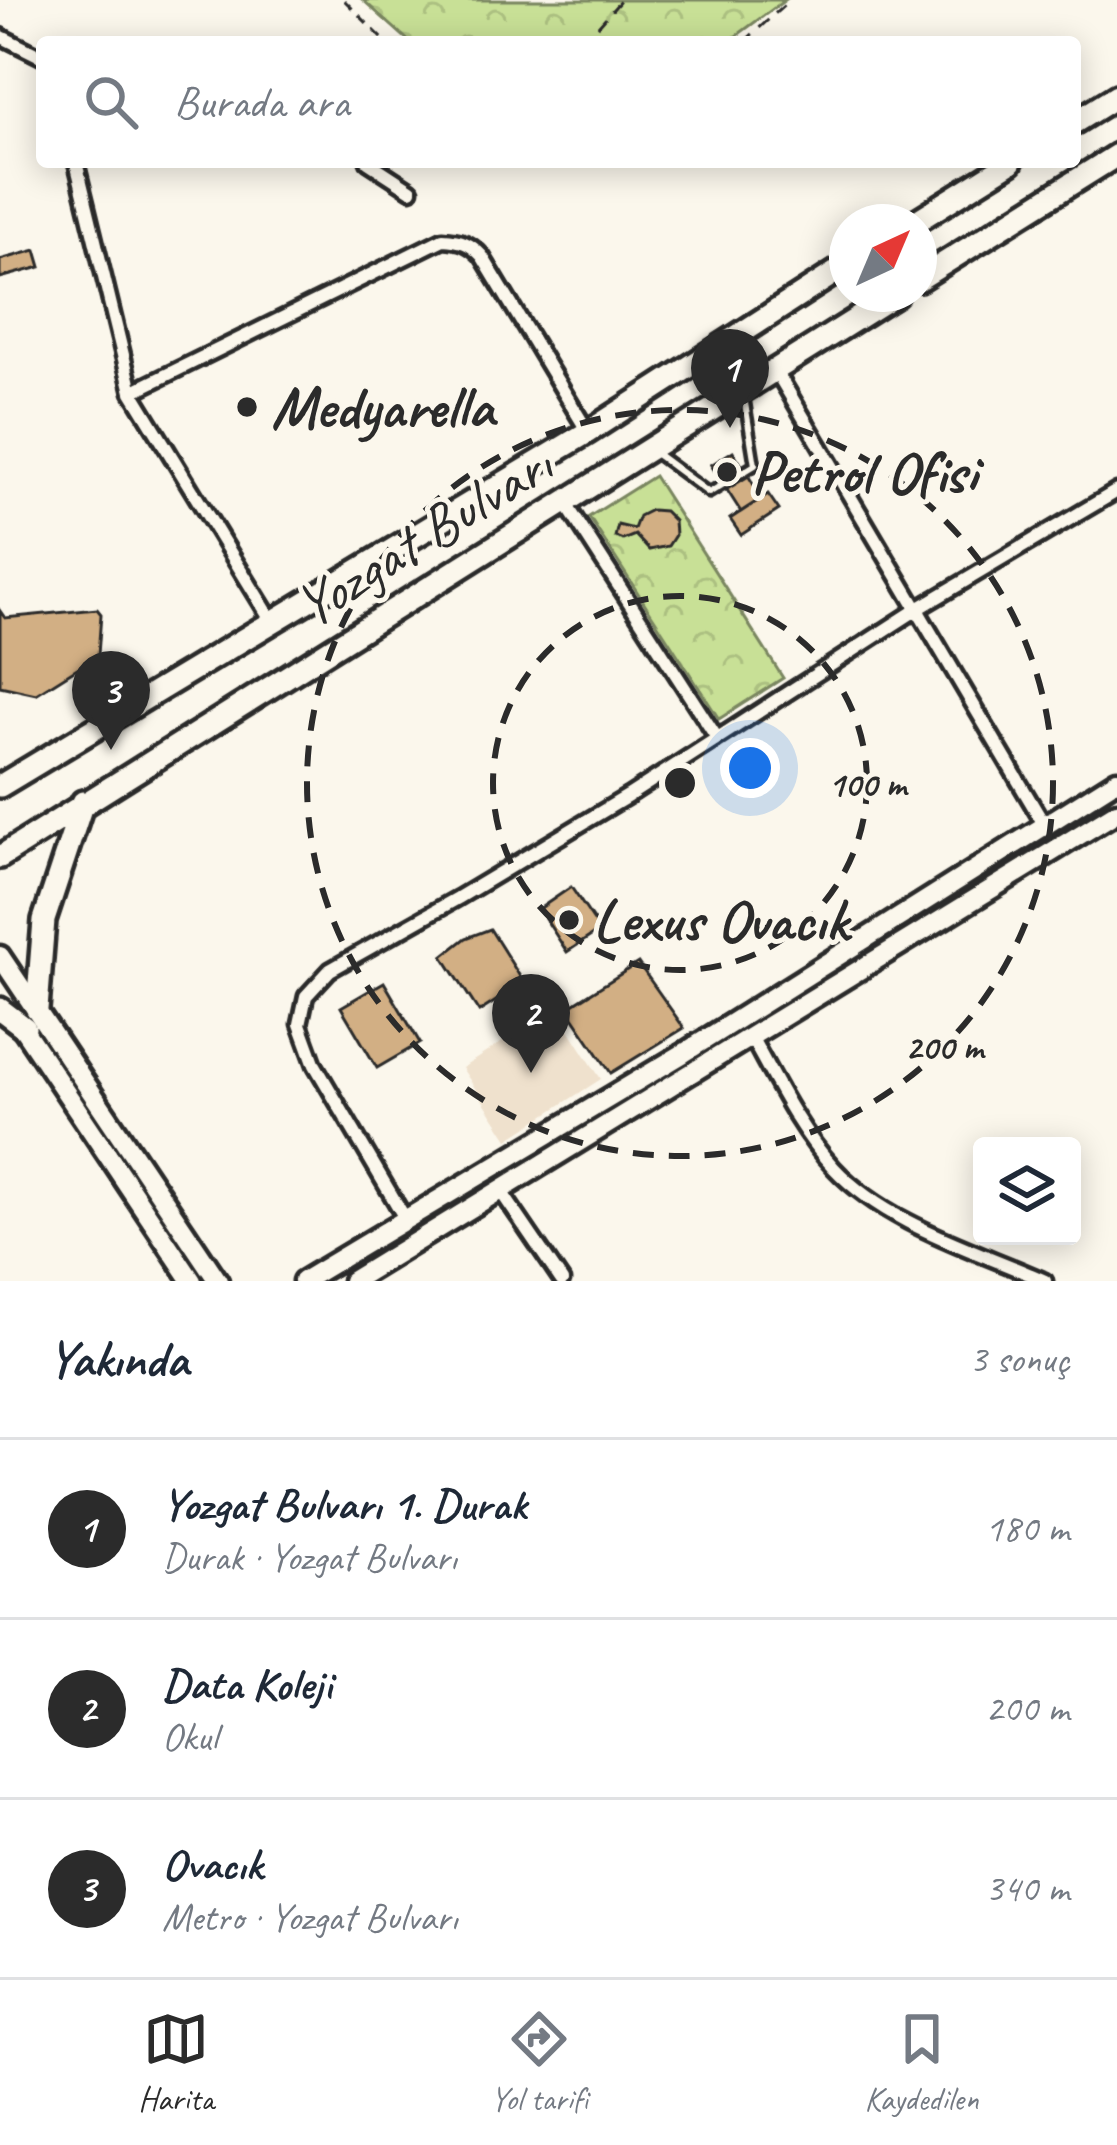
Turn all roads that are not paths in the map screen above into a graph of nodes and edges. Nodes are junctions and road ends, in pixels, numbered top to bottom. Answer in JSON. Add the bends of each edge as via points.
{"nodes":[{"id":1,"x":0,"y":36,"type":"edge"},
{"id":2,"x":36,"y":53,"type":"edge"},
{"id":3,"x":1117,"y":96,"type":"edge"},
{"id":4,"x":1081,"y":118,"type":"edge"},
{"id":5,"x":1117,"y":155,"type":"edge"},
{"id":6,"x":77,"y":168,"type":"edge"},
{"id":7,"x":377,"y":168,"type":"edge"},
{"id":8,"x":1001,"y":168,"type":"edge"},
{"id":9,"x":411,"y":190,"type":"dead end"},
{"id":10,"x":937,"y":208,"type":"edge"},
{"id":11,"x":937,"y":269,"type":"edge"},
{"id":12,"x":829,"y":277,"type":"edge"},
{"id":13,"x":868,"y":312,"type":"edge"},
{"id":14,"x":776,"y":371,"type":"junction"},
{"id":15,"x":132,"y":392,"type":"junction"},
{"id":16,"x":743,"y":392,"type":"junction"},
{"id":17,"x":587,"y":432,"type":"junction"},
{"id":18,"x":652,"y":451,"type":"junction"},
{"id":19,"x":1117,"y":491,"type":"edge"},
{"id":20,"x":566,"y":504,"type":"junction"},
{"id":21,"x":919,"y":608,"type":"junction"},
{"id":22,"x":272,"y":621,"type":"junction"},
{"id":23,"x":717,"y":738,"type":"junction"},
{"id":24,"x":24,"y":772,"type":"junction"},
{"id":25,"x":0,"y":773,"type":"edge"},
{"id":26,"x":1117,"y":780,"type":"edge"},
{"id":27,"x":0,"y":786,"type":"edge"},
{"id":28,"x":82,"y":802,"type":"junction"},
{"id":29,"x":1117,"y":812,"type":"edge"},
{"id":30,"x":1045,"y":826,"type":"junction"},
{"id":31,"x":0,"y":857,"type":"edge"},
{"id":32,"x":0,"y":956,"type":"edge"},
{"id":33,"x":0,"y":1005,"type":"edge"},
{"id":34,"x":31,"y":1019,"type":"junction"},
{"id":35,"x":750,"y":1035,"type":"junction"},
{"id":36,"x":500,"y":1190,"type":"junction"},
{"id":37,"x":406,"y":1220,"type":"junction"},
{"id":38,"x":192,"y":1281,"type":"edge"},
{"id":39,"x":218,"y":1281,"type":"edge"},
{"id":40,"x":303,"y":1281,"type":"edge"},
{"id":41,"x":352,"y":1281,"type":"edge"},
{"id":42,"x":562,"y":1281,"type":"edge"},
{"id":43,"x":1046,"y":1281,"type":"edge"}],
"edges":[{"from":1,"to":2,"type":"street"},
{"from":3,"to":4,"type":"main road"},
{"from":5,"to":11,"type":"main road"},
{"from":6,"to":15,"type":"street"},
{"from":7,"to":9,"type":"street"},
{"from":8,"to":10,"type":"main road"},
{"from":12,"to":17,"type":"main road","name":"Yozgat Bulvarı"},
{"from":13,"to":14,"type":"main road","name":"Yozgat Bulvarı"},
{"from":14,"to":16,"type":"main road","name":"Yozgat Bulvarı"},
{"from":14,"to":21,"type":"street"},
{"from":15,"to":17,"type":"street","via":[[443,239],[458,240],[482,256]]},
{"from":15,"to":22,"type":"street"},
{"from":16,"to":18,"type":"main road","name":"Yozgat Bulvarı"},
{"from":16,"to":18,"type":"lane","via":[[755,465],[709,494]]},
{"from":17,"to":22,"type":"main road","name":"Yozgat Bulvarı"},
{"from":18,"to":20,"type":"main road","name":"Yozgat Bulvarı"},
{"from":19,"to":21,"type":"street"},
{"from":20,"to":23,"type":"street"},
{"from":20,"to":28,"type":"main road","name":"Yozgat Bulvarı"},
{"from":21,"to":23,"type":"street"},
{"from":21,"to":30,"type":"street"},
{"from":22,"to":24,"type":"main road","name":"Yozgat Bulvarı"},
{"from":23,"to":37,"type":"street","via":[[330,970],[306,996],[300,1024],[315,1065]]},
{"from":24,"to":25,"type":"main road"},
{"from":24,"to":27,"type":"main road","name":"Yozgat Bulvarı"},
{"from":26,"to":30,"type":"main road"},
{"from":28,"to":31,"type":"main road","name":"Yozgat Bulvarı"},
{"from":28,"to":34,"type":"main road","via":[[44,920]]},
{"from":29,"to":35,"type":"main road"},
{"from":30,"to":37,"type":"main road"},
{"from":32,"to":34,"type":"main road"},
{"from":33,"to":34,"type":"main road"},
{"from":34,"to":38,"type":"main road"},
{"from":34,"to":39,"type":"main road"},
{"from":35,"to":36,"type":"main road"},
{"from":35,"to":43,"type":"street","via":[[818,1148],[854,1187],[899,1216]]},
{"from":36,"to":41,"type":"main road"},
{"from":36,"to":42,"type":"street"},
{"from":37,"to":40,"type":"main road"}]}
